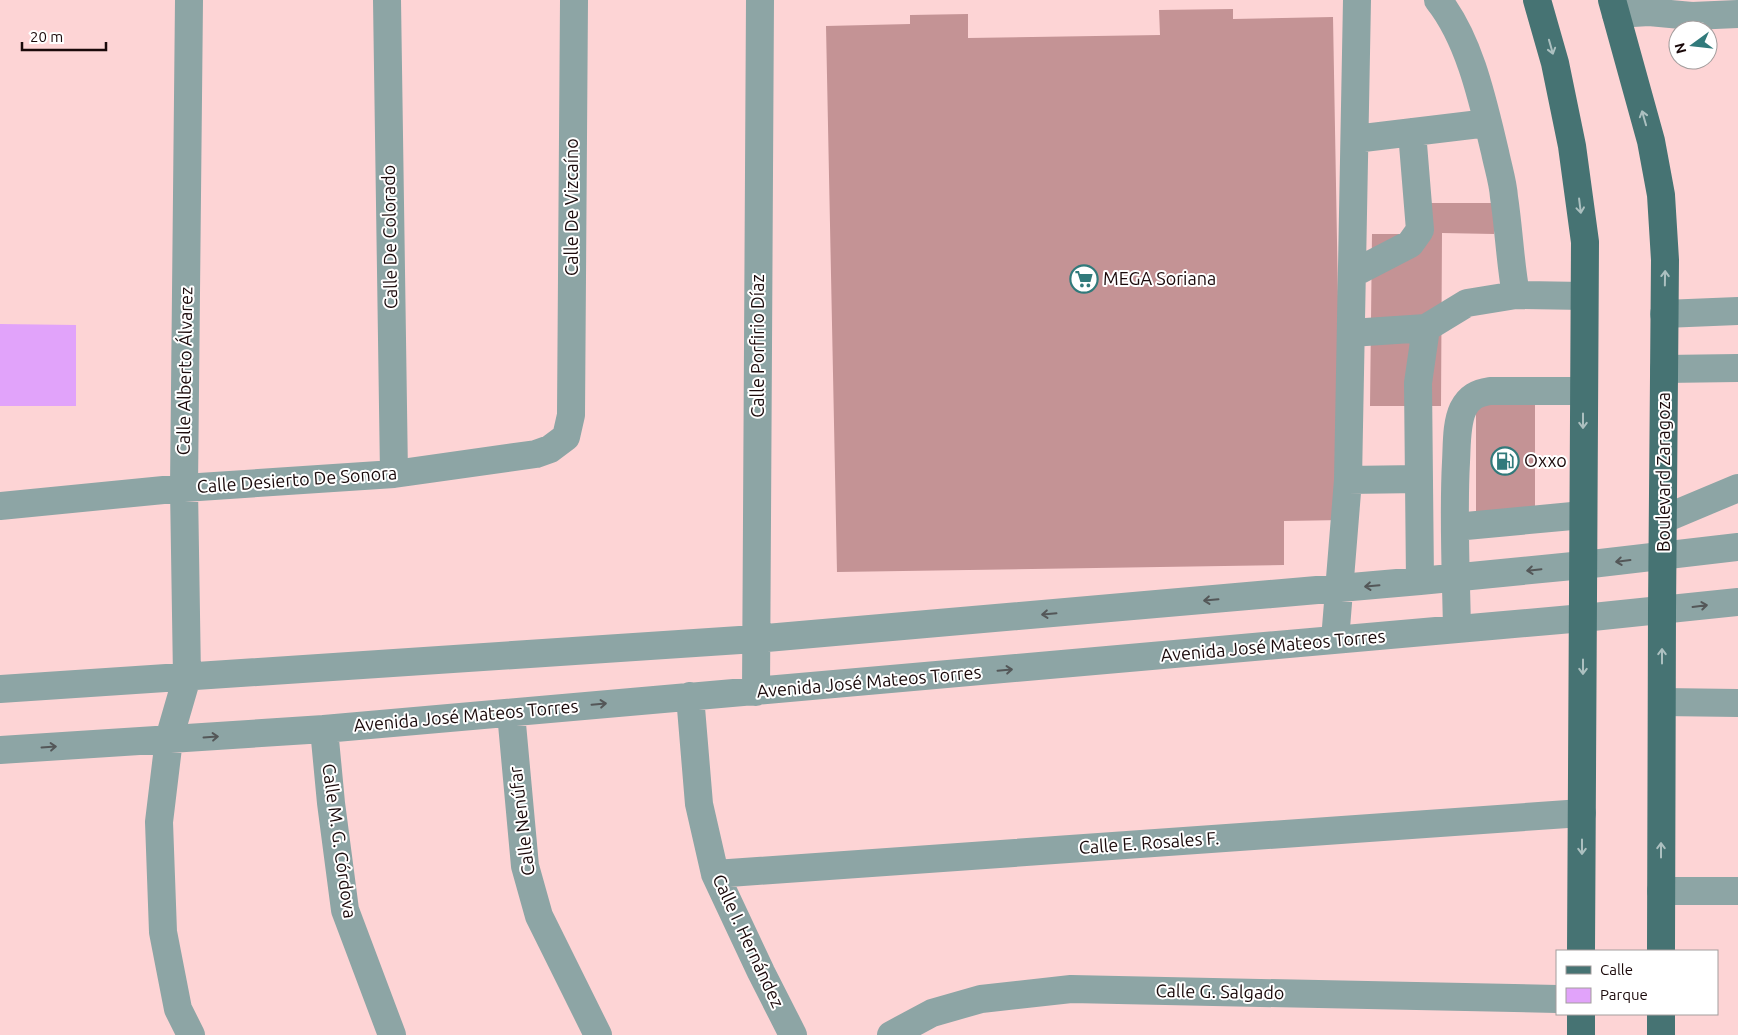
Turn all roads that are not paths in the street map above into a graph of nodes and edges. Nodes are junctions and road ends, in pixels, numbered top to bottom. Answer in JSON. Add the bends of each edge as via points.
{"nodes":[{"id":1,"x":189,"y":0,"type":"edge"},
{"id":2,"x":387,"y":0,"type":"edge"},
{"id":3,"x":574,"y":0,"type":"edge"},
{"id":4,"x":760,"y":0,"type":"edge"},
{"id":5,"x":1357,"y":0,"type":"edge"},
{"id":6,"x":1438,"y":0,"type":"edge"},
{"id":7,"x":1537,"y":0,"type":"edge"},
{"id":8,"x":1614,"y":7,"type":"edge"},
{"id":9,"x":1690,"y":8,"type":"edge"},
{"id":10,"x":1738,"y":14,"type":"edge"},
{"id":11,"x":1488,"y":123,"type":"junction"},
{"id":12,"x":1412,"y":132,"type":"junction"},
{"id":13,"x":1355,"y":139,"type":"junction"},
{"id":14,"x":1352,"y":274,"type":"junction"},
{"id":15,"x":1516,"y":295,"type":"junction"},
{"id":16,"x":1584,"y":296,"type":"junction"},
{"id":17,"x":1738,"y":311,"type":"edge"},
{"id":18,"x":1664,"y":314,"type":"junction"},
{"id":19,"x":1426,"y":328,"type":"junction"},
{"id":20,"x":1351,"y":333,"type":"junction"},
{"id":21,"x":1738,"y":368,"type":"edge"},
{"id":22,"x":1664,"y":369,"type":"junction"},
{"id":23,"x":1584,"y":391,"type":"junction"},
{"id":24,"x":570,"y":415,"type":"joint"},
{"id":25,"x":394,"y":474,"type":"junction"},
{"id":26,"x":1418,"y":479,"type":"junction"},
{"id":27,"x":1348,"y":480,"type":"junction"},
{"id":28,"x":184,"y":488,"type":"junction"},
{"id":29,"x":1738,"y":488,"type":"edge"},
{"id":30,"x":0,"y":506,"type":"edge"},
{"id":31,"x":1583,"y":515,"type":"junction"},
{"id":32,"x":1664,"y":520,"type":"junction"},
{"id":33,"x":1455,"y":527,"type":"junction"},
{"id":34,"x":1738,"y":547,"type":"edge"},
{"id":35,"x":1663,"y":556,"type":"junction"},
{"id":36,"x":1583,"y":565,"type":"junction"},
{"id":37,"x":1456,"y":578,"type":"junction"},
{"id":38,"x":1420,"y":581,"type":"junction"},
{"id":39,"x":1338,"y":588,"type":"junction"},
{"id":40,"x":1738,"y":602,"type":"edge"},
{"id":41,"x":1662,"y":611,"type":"junction"},
{"id":42,"x":1583,"y":618,"type":"junction"},
{"id":43,"x":1457,"y":629,"type":"junction"},
{"id":44,"x":755,"y":639,"type":"junction"},
{"id":45,"x":1334,"y":640,"type":"junction"},
{"id":46,"x":187,"y":677,"type":"junction"},
{"id":47,"x":0,"y":689,"type":"edge"},
{"id":48,"x":756,"y":692,"type":"junction"},
{"id":49,"x":690,"y":696,"type":"junction"},
{"id":50,"x":1662,"y":702,"type":"junction"},
{"id":51,"x":1738,"y":703,"type":"edge"},
{"id":52,"x":511,"y":713,"type":"junction"},
{"id":53,"x":324,"y":729,"type":"junction"},
{"id":54,"x":168,"y":740,"type":"junction"},
{"id":55,"x":0,"y":750,"type":"edge"},
{"id":56,"x":1582,"y":813,"type":"junction"},
{"id":57,"x":715,"y":874,"type":"junction"},
{"id":58,"x":1661,"y":891,"type":"junction"},
{"id":59,"x":1738,"y":891,"type":"edge"},
{"id":60,"x":1581,"y":950,"type":"edge"},
{"id":61,"x":1661,"y":950,"type":"edge"},
{"id":62,"x":1556,"y":999,"type":"edge"},
{"id":63,"x":1581,"y":1015,"type":"edge"},
{"id":64,"x":1661,"y":1015,"type":"edge"},
{"id":65,"x":191,"y":1035,"type":"edge"},
{"id":66,"x":392,"y":1035,"type":"edge"},
{"id":67,"x":598,"y":1035,"type":"edge"},
{"id":68,"x":793,"y":1035,"type":"edge"},
{"id":69,"x":891,"y":1035,"type":"edge"},
{"id":70,"x":1580,"y":1035,"type":"edge"},
{"id":71,"x":1661,"y":1035,"type":"edge"}],
"edges":[{"from":1,"to":28,"type":"street","name":"Calle Alberto Álvarez"},
{"from":2,"to":25,"type":"street","name":"Calle De Colorado"},
{"from":3,"to":24,"type":"street","name":"Calle De Vizcaíno"},
{"from":4,"to":44,"type":"street","name":"Calle Porfirio Díaz"},
{"from":5,"to":13,"type":"street"},
{"from":6,"to":11,"type":"street","via":[[1448,13],[1470,61]]},
{"from":7,"to":16,"type":"main road","one_way":true,"via":[[1555,63],[1572,146],[1585,242]]},
{"from":8,"to":9,"type":"street","via":[[1649,12]]},
{"from":18,"to":8,"type":"main road","name":"Boulevard Zaragoza","one_way":true,"via":[[1661,195],[1651,141]]},
{"from":9,"to":10,"type":"street"},
{"from":11,"to":12,"type":"street"},
{"from":11,"to":15,"type":"street","via":[[1504,195]]},
{"from":12,"to":13,"type":"street"},
{"from":12,"to":14,"type":"street","via":[[1420,230],[1410,244]]},
{"from":13,"to":14,"type":"street"},
{"from":14,"to":20,"type":"street"},
{"from":15,"to":16,"type":"street"},
{"from":15,"to":19,"type":"street","via":[[1466,303]]},
{"from":16,"to":23,"type":"main road"},
{"from":17,"to":18,"type":"street"},
{"from":18,"to":22,"type":"main road","name":"Boulevard Zaragoza"},
{"from":19,"to":20,"type":"street"},
{"from":19,"to":26,"type":"street","via":[[1418,383]]},
{"from":20,"to":27,"type":"street"},
{"from":21,"to":22,"type":"street"},
{"from":22,"to":32,"type":"main road","name":"Boulevard Zaragoza"},
{"from":23,"to":31,"type":"main road","one_way":true},
{"from":23,"to":33,"type":"street","via":[[1490,391],[1477,394],[1468,401],[1462,411],[1457,437]]},
{"from":24,"to":25,"type":"street","name":"Calle Desierto De Sonora","via":[[566,437],[550,449],[536,454]]},
{"from":25,"to":28,"type":"street","name":"Calle Desierto De Sonora"},
{"from":26,"to":27,"type":"street"},
{"from":26,"to":38,"type":"street"},
{"from":27,"to":39,"type":"street"},
{"from":28,"to":30,"type":"street","name":"Calle Desierto De Sonora"},
{"from":28,"to":46,"type":"street","name":"Calle Alberto Álvarez"},
{"from":29,"to":32,"type":"street"},
{"from":31,"to":33,"type":"street"},
{"from":31,"to":36,"type":"main road"},
{"from":32,"to":35,"type":"main road","name":"Boulevard Zaragoza"},
{"from":33,"to":37,"type":"street"},
{"from":34,"to":35,"type":"street"},
{"from":35,"to":36,"type":"street","one_way":true},
{"from":35,"to":41,"type":"main road","name":"Boulevard Zaragoza"},
{"from":36,"to":37,"type":"street","one_way":true},
{"from":36,"to":42,"type":"main road"},
{"from":37,"to":38,"type":"street"},
{"from":37,"to":43,"type":"street"},
{"from":38,"to":39,"type":"street","one_way":true},
{"from":39,"to":44,"type":"street","one_way":true},
{"from":39,"to":45,"type":"street"},
{"from":41,"to":40,"type":"street","name":"Avenida José Mateos Torres","one_way":true},
{"from":41,"to":42,"type":"street","name":"Avenida José Mateos Torres"},
{"from":50,"to":41,"type":"main road","name":"Boulevard Zaragoza","one_way":true},
{"from":42,"to":43,"type":"street","name":"Avenida José Mateos Torres"},
{"from":42,"to":56,"type":"main road","one_way":true},
{"from":43,"to":45,"type":"street","name":"Avenida José Mateos Torres"},
{"from":44,"to":46,"type":"street"},
{"from":44,"to":48,"type":"street","name":"Calle Porfirio Díaz"},
{"from":48,"to":45,"type":"street","name":"Avenida José Mateos Torres","one_way":true},
{"from":46,"to":47,"type":"street"},
{"from":46,"to":54,"type":"street","name":"Calle Alberto Álvarez"},
{"from":48,"to":49,"type":"street","name":"Avenida José Mateos Torres"},
{"from":52,"to":49,"type":"street","name":"Avenida José Mateos Torres","one_way":true},
{"from":49,"to":57,"type":"street","name":"Calle I. Hernández","via":[[699,804]]},
{"from":50,"to":51,"type":"street"},
{"from":58,"to":50,"type":"main road","name":"Boulevard Zaragoza","one_way":true},
{"from":52,"to":53,"type":"street","name":"Avenida José Mateos Torres"},
{"from":52,"to":67,"type":"street","name":"Calle Nenúfar","via":[[525,866],[538,916]]},
{"from":54,"to":53,"type":"street","name":"Avenida José Mateos Torres","one_way":true},
{"from":53,"to":66,"type":"street","name":"Calle M. G. Córdova","via":[[345,910]]},
{"from":55,"to":54,"type":"street","name":"Avenida José Mateos Torres","one_way":true},
{"from":54,"to":65,"type":"street","name":"Calle Alberto Álvarez","via":[[159,822],[163,932],[178,1009]]},
{"from":56,"to":57,"type":"street","name":"Calle E. Rosales F."},
{"from":56,"to":60,"type":"main road","one_way":true},
{"from":57,"to":68,"type":"street","name":"Calle I. Hernández"},
{"from":58,"to":59,"type":"street"},
{"from":58,"to":61,"type":"main road","name":"Boulevard Zaragoza"},
{"from":62,"to":69,"type":"street","name":"Calle G. Salgado","via":[[1071,989],[981,999],[932,1013]]},
{"from":63,"to":70,"type":"main road"},
{"from":64,"to":71,"type":"main road"}]}
